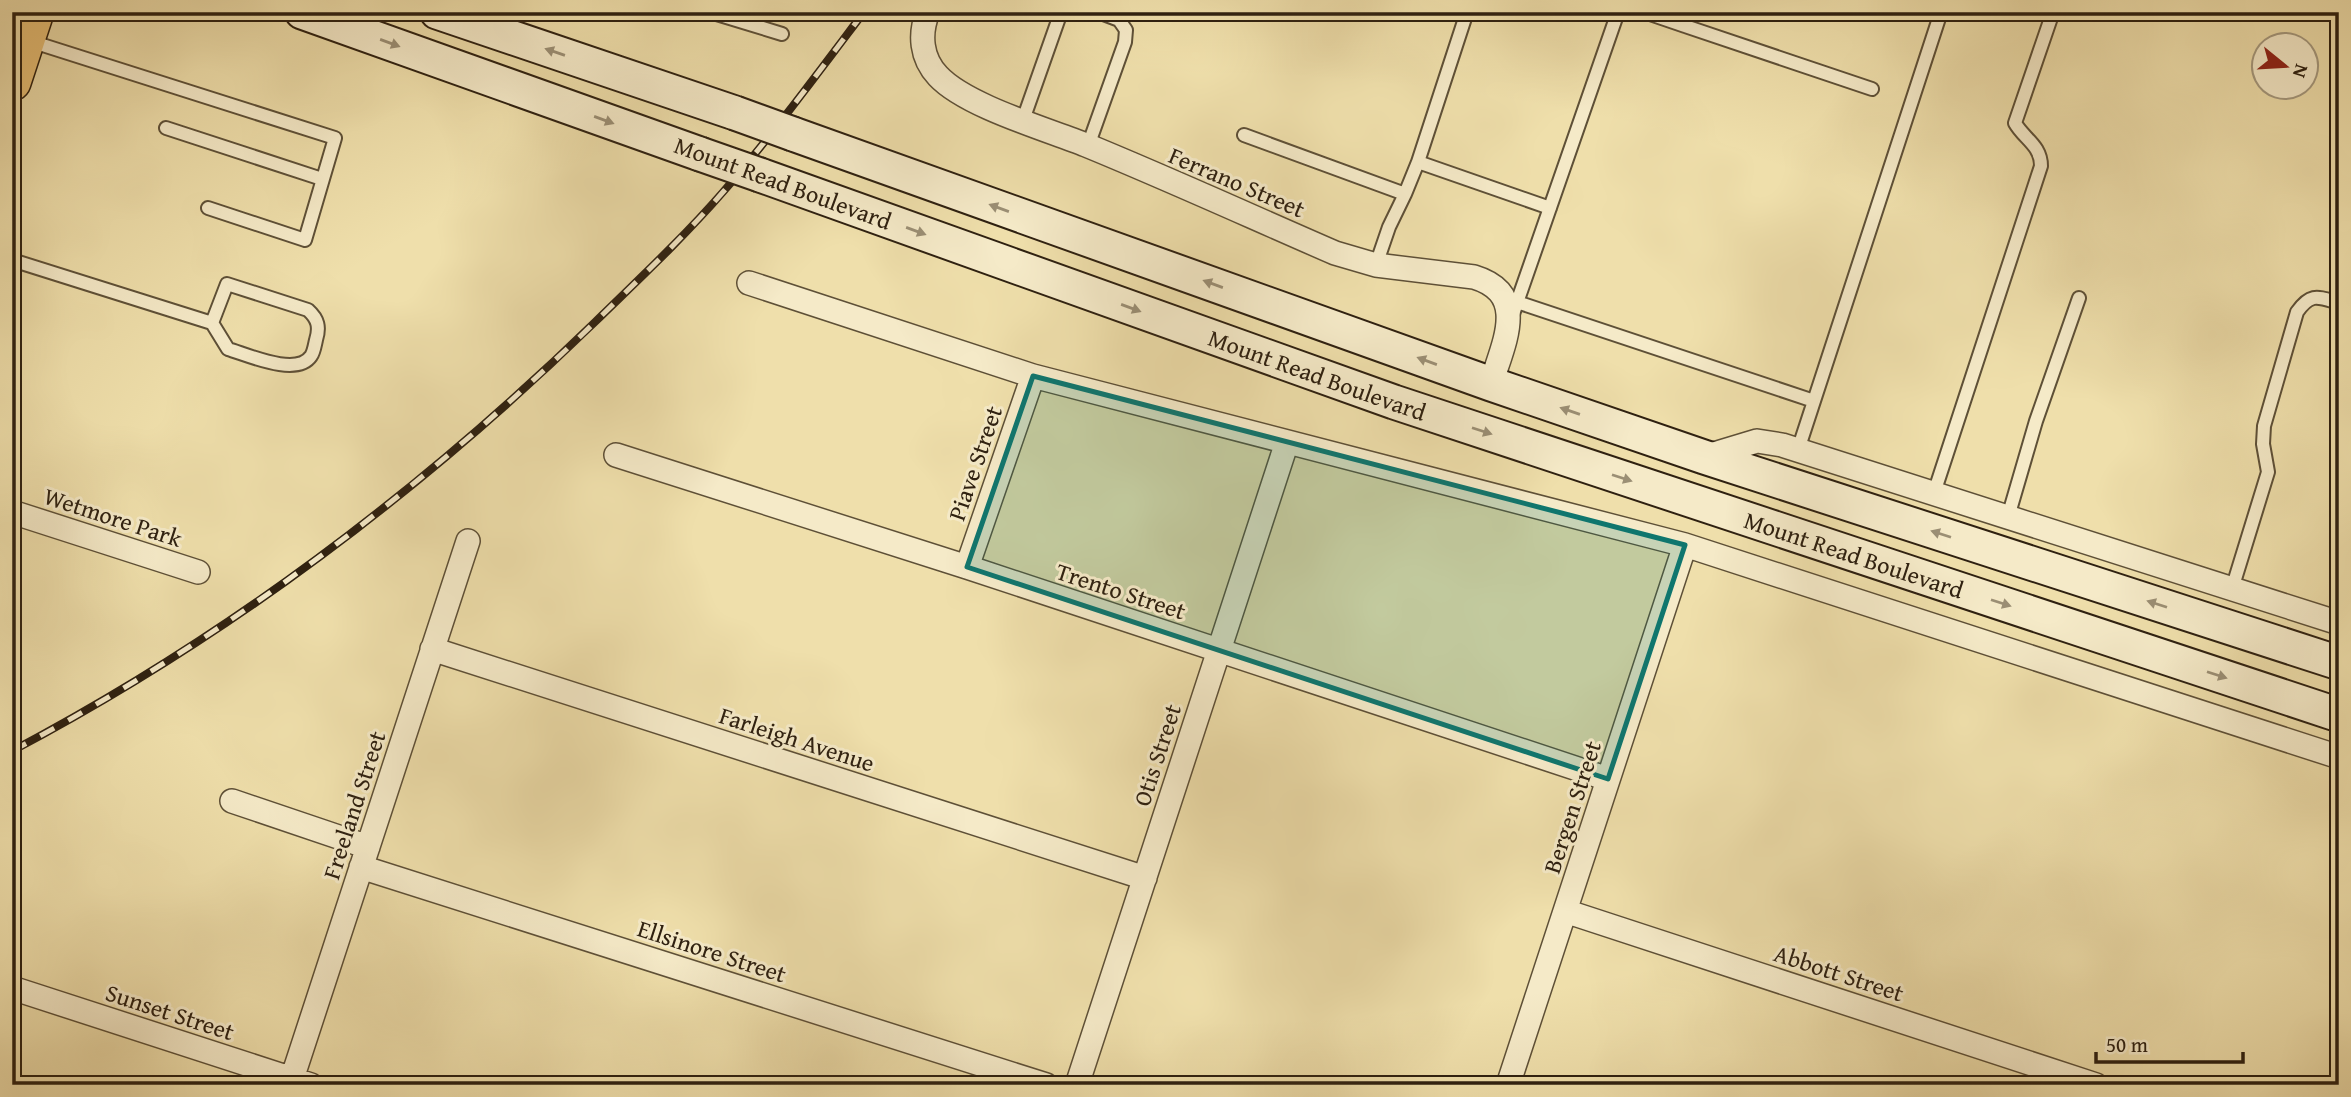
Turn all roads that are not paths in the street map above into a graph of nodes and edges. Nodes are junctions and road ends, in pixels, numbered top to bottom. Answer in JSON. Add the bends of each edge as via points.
{"nodes":[{"id":1,"x":302,"y":12,"type":"edge"},
{"id":2,"x":437,"y":12,"type":"edge"},
{"id":3,"x":710,"y":12,"type":"edge"},
{"id":4,"x":928,"y":12,"type":"edge"},
{"id":5,"x":1061,"y":12,"type":"edge"},
{"id":6,"x":1098,"y":12,"type":"edge"},
{"id":7,"x":1467,"y":12,"type":"edge"},
{"id":8,"x":1644,"y":12,"type":"edge"},
{"id":9,"x":1689,"y":12,"type":"edge"},
{"id":10,"x":1941,"y":12,"type":"edge"},
{"id":11,"x":2053,"y":12,"type":"edge"},
{"id":12,"x":1615,"y":13,"type":"edge"},
{"id":13,"x":1685,"y":26,"type":"junction"},
{"id":14,"x":24,"y":29,"type":"edge"},
{"id":15,"x":782,"y":34,"type":"dead end"},
{"id":16,"x":12,"y":82,"type":"edge"},
{"id":17,"x":1872,"y":89,"type":"dead end"},
{"id":18,"x":1023,"y":120,"type":"junction"},
{"id":19,"x":166,"y":128,"type":"dead end"},
{"id":20,"x":1244,"y":135,"type":"dead end"},
{"id":21,"x":1088,"y":146,"type":"junction"},
{"id":22,"x":1418,"y":162,"type":"junction"},
{"id":23,"x":322,"y":179,"type":"junction"},
{"id":24,"x":1405,"y":194,"type":"junction"},
{"id":25,"x":208,"y":208,"type":"dead end"},
{"id":26,"x":1550,"y":208,"type":"junction"},
{"id":27,"x":12,"y":260,"type":"edge"},
{"id":28,"x":1376,"y":265,"type":"junction"},
{"id":29,"x":749,"y":283,"type":"dead end"},
{"id":30,"x":2079,"y":298,"type":"dead end"},
{"id":31,"x":1517,"y":302,"type":"junction"},
{"id":32,"x":2339,"y":303,"type":"edge"},
{"id":33,"x":212,"y":323,"type":"junction"},
{"id":34,"x":1510,"y":324,"type":"junction"},
{"id":35,"x":1033,"y":376,"type":"junction"},
{"id":36,"x":1491,"y":384,"type":"junction"},
{"id":37,"x":1814,"y":401,"type":"junction"},
{"id":38,"x":1394,"y":402,"type":"junction"},
{"id":39,"x":1287,"y":442,"type":"junction"},
{"id":40,"x":1798,"y":450,"type":"junction"},
{"id":41,"x":616,"y":455,"type":"dead end"},
{"id":42,"x":1557,"y":456,"type":"junction"},
{"id":43,"x":1704,"y":457,"type":"junction"},
{"id":44,"x":1934,"y":494,"type":"junction"},
{"id":45,"x":12,"y":512,"type":"edge"},
{"id":46,"x":2008,"y":517,"type":"junction"},
{"id":47,"x":468,"y":541,"type":"dead end"},
{"id":48,"x":1685,"y":545,"type":"junction"},
{"id":49,"x":967,"y":567,"type":"junction"},
{"id":50,"x":198,"y":572,"type":"dead end"},
{"id":51,"x":2232,"y":589,"type":"junction"},
{"id":52,"x":2339,"y":623,"type":"edge"},
{"id":53,"x":432,"y":649,"type":"junction"},
{"id":54,"x":1219,"y":651,"type":"junction"},
{"id":55,"x":2339,"y":663,"type":"edge"},
{"id":56,"x":2339,"y":715,"type":"edge"},
{"id":57,"x":2339,"y":757,"type":"edge"},
{"id":58,"x":1608,"y":779,"type":"junction"},
{"id":59,"x":232,"y":801,"type":"dead end"},
{"id":60,"x":364,"y":857,"type":"junction"},
{"id":61,"x":1145,"y":878,"type":"junction"},
{"id":62,"x":1565,"y":911,"type":"junction"},
{"id":63,"x":12,"y":988,"type":"edge"},
{"id":64,"x":298,"y":1083,"type":"edge"},
{"id":65,"x":1046,"y":1085,"type":"edge"},
{"id":66,"x":1077,"y":1085,"type":"edge"},
{"id":67,"x":1508,"y":1085,"type":"edge"},
{"id":68,"x":2096,"y":1085,"type":"edge"}],
"edges":[{"from":1,"to":38,"type":"main road","name":"Mount Read Boulevard","one_way":true,"bridge":true},
{"from":36,"to":2,"type":"main road","name":"Mount Read Boulevard","one_way":true,"bridge":true,"via":[[735,113]]},
{"from":3,"to":15,"type":"lane"},
{"from":4,"to":18,"type":"street","name":"Ferrano Street","via":[[922,26],[923,54],[936,75],[955,90]]},
{"from":5,"to":18,"type":"lane"},
{"from":6,"to":21,"type":"lane","via":[[1119,20],[1126,30]]},
{"from":7,"to":22,"type":"lane"},
{"from":8,"to":13,"type":"lane"},
{"from":9,"to":13,"type":"lane"},
{"from":10,"to":37,"type":"lane"},
{"from":11,"to":44,"type":"lane","via":[[2015,123],[2038,149],[2041,166]]},
{"from":12,"to":26,"type":"lane"},
{"from":13,"to":17,"type":"lane"},
{"from":14,"to":16,"type":"main road"},
{"from":14,"to":23,"type":"lane","via":[[335,138]]},
{"from":18,"to":21,"type":"street","name":"Ferrano Street"},
{"from":19,"to":23,"type":"lane"},
{"from":20,"to":24,"type":"lane"},
{"from":21,"to":28,"type":"street","name":"Ferrano Street","via":[[1335,253]]},
{"from":22,"to":24,"type":"lane"},
{"from":22,"to":26,"type":"lane"},
{"from":23,"to":25,"type":"lane","via":[[305,240]]},
{"from":24,"to":28,"type":"lane"},
{"from":26,"to":31,"type":"lane"},
{"from":27,"to":33,"type":"lane"},
{"from":28,"to":34,"type":"street","name":"Ferrano Street","via":[[1485,281],[1499,291],[1508,306]]},
{"from":29,"to":35,"type":"street","name":"Mount Read Boulevard"},
{"from":30,"to":46,"type":"lane"},
{"from":31,"to":34,"type":"lane"},
{"from":31,"to":37,"type":"lane"},
{"from":32,"to":51,"type":"lane","via":[[2313,298],[2305,300],[2297,312],[2263,432],[2269,472]]},
{"from":33,"to":33,"type":"lane","via":[[228,349],[289,366],[302,364],[312,355],[319,331],[308,310],[227,284]]},
{"from":34,"to":36,"type":"street"},
{"from":35,"to":39,"type":"street","name":"Mount Read Boulevard"},
{"from":35,"to":49,"type":"street","name":"Piave Street"},
{"from":36,"to":38,"type":"main road","via":[[1463,399]]},
{"from":36,"to":42,"type":"main road"},
{"from":43,"to":36,"type":"main road","name":"Mount Read Boulevard","one_way":true},
{"from":37,"to":40,"type":"lane"},
{"from":38,"to":42,"type":"main road","name":"Mount Read Boulevard","one_way":true},
{"from":39,"to":48,"type":"street","name":"Mount Read Boulevard"},
{"from":39,"to":54,"type":"street","name":"Otis Street"},
{"from":40,"to":43,"type":"street","via":[[1757,441]]},
{"from":40,"to":44,"type":"street"},
{"from":41,"to":49,"type":"street","name":"Trento Street"},
{"from":42,"to":56,"type":"main road","name":"Mount Read Boulevard","one_way":true},
{"from":55,"to":43,"type":"main road","name":"Mount Read Boulevard","one_way":true},
{"from":44,"to":46,"type":"street"},
{"from":45,"to":50,"type":"street","name":"Wetmore Park"},
{"from":46,"to":51,"type":"street"},
{"from":47,"to":53,"type":"street","name":"Freeland Street"},
{"from":48,"to":57,"type":"street","name":"Mount Read Boulevard"},
{"from":48,"to":58,"type":"street","name":"Bergen Street"},
{"from":49,"to":54,"type":"street","name":"Trento Street"},
{"from":51,"to":52,"type":"street"},
{"from":53,"to":60,"type":"street","name":"Freeland Street"},
{"from":53,"to":61,"type":"street","name":"Farleigh Avenue"},
{"from":54,"to":58,"type":"street","name":"Trento Street"},
{"from":54,"to":61,"type":"street","name":"Otis Street"},
{"from":58,"to":62,"type":"street","name":"Bergen Street"},
{"from":59,"to":60,"type":"street","name":"Ellsinore Street"},
{"from":60,"to":64,"type":"street","name":"Freeland Street"},
{"from":60,"to":65,"type":"street","name":"Ellsinore Street"},
{"from":61,"to":66,"type":"street","name":"Otis Street"},
{"from":62,"to":67,"type":"street","name":"Bergen Street"},
{"from":62,"to":68,"type":"street","name":"Abbott Street"},
{"from":63,"to":64,"type":"street","name":"Sunset Street"}]}
